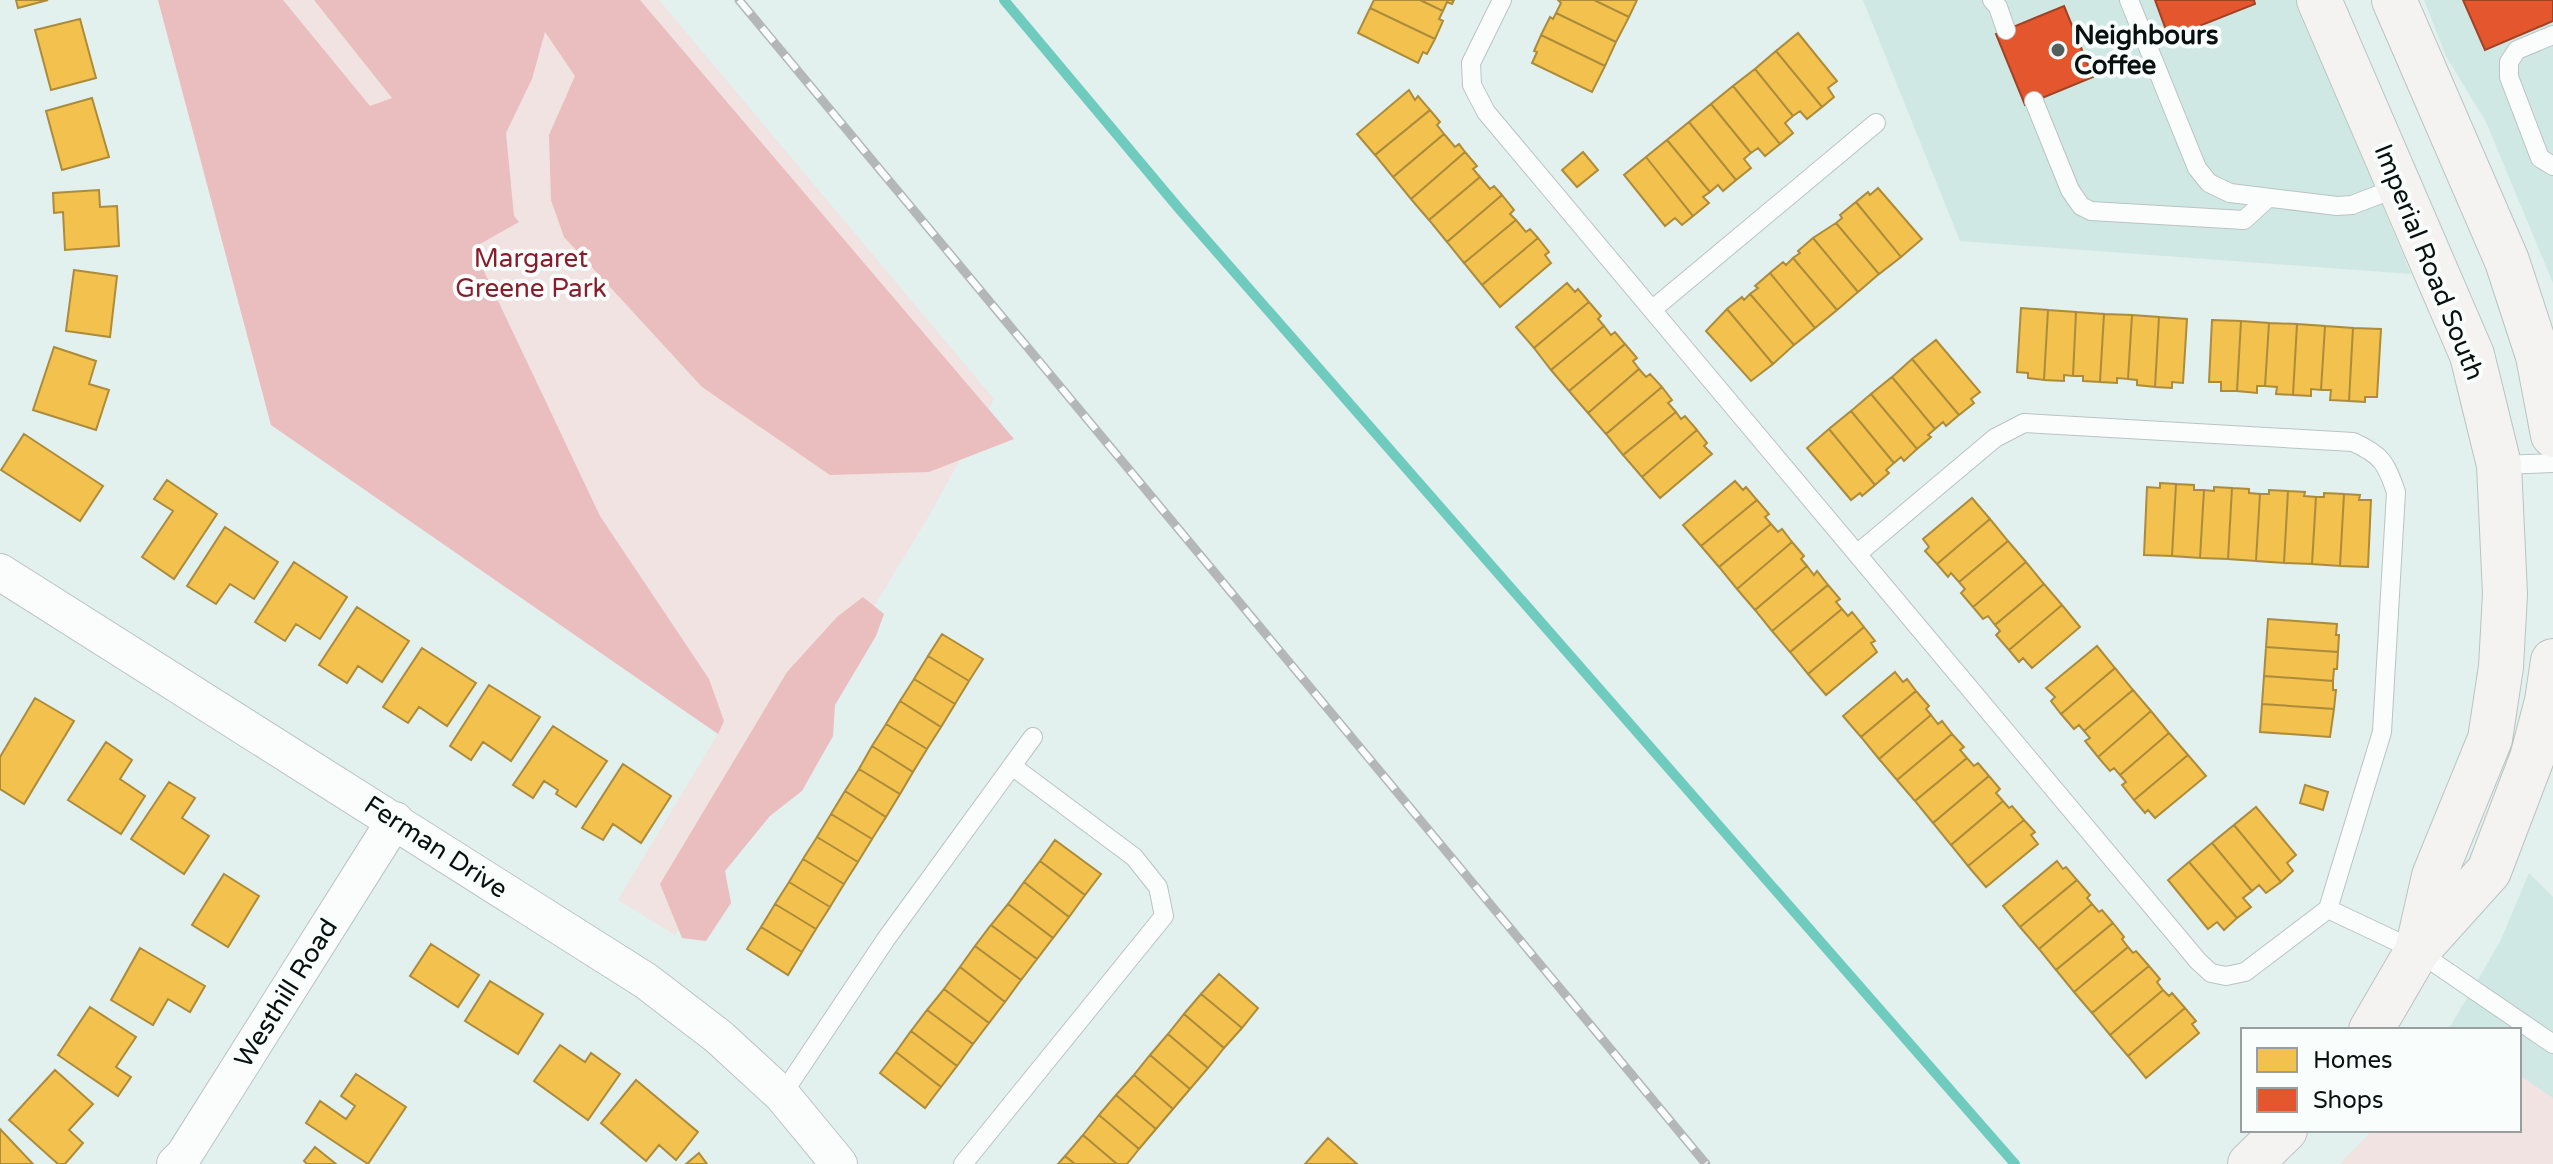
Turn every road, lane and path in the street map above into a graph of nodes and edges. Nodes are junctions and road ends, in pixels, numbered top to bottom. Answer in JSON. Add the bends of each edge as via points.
{"nodes":[{"id":1,"x":1502,"y":0,"type":"edge"},
{"id":2,"x":1992,"y":0,"type":"edge"},
{"id":3,"x":2129,"y":0,"type":"edge"},
{"id":4,"x":2319,"y":0,"type":"edge"},
{"id":5,"x":2394,"y":0,"type":"edge"},
{"id":6,"x":2006,"y":30,"type":"dead end"},
{"id":7,"x":2553,"y":35,"type":"edge"},
{"id":8,"x":2034,"y":101,"type":"dead end"},
{"id":9,"x":1876,"y":123,"type":"dead end"},
{"id":10,"x":2553,"y":166,"type":"edge"},
{"id":11,"x":2400,"y":186,"type":"junction"},
{"id":12,"x":2268,"y":198,"type":"junction"},
{"id":13,"x":1653,"y":309,"type":"junction"},
{"id":14,"x":2549,"y":389,"type":"edge"},
{"id":15,"x":2553,"y":435,"type":"edge"},
{"id":16,"x":2553,"y":463,"type":"edge"},
{"id":17,"x":2499,"y":465,"type":"junction"},
{"id":18,"x":1857,"y":554,"type":"junction"},
{"id":19,"x":5,"y":586,"type":"edge"},
{"id":20,"x":2553,"y":661,"type":"edge"},
{"id":21,"x":1033,"y":737,"type":"dead end"},
{"id":22,"x":1012,"y":766,"type":"junction"},
{"id":23,"x":395,"y":820,"type":"junction"},
{"id":24,"x":2328,"y":909,"type":"junction"},
{"id":25,"x":2417,"y":951,"type":"junction"},
{"id":26,"x":2372,"y":1028,"type":"edge"},
{"id":27,"x":2553,"y":1044,"type":"edge"},
{"id":28,"x":782,"y":1095,"type":"junction"},
{"id":29,"x":2283,"y":1132,"type":"edge"},
{"id":30,"x":175,"y":1164,"type":"edge"},
{"id":31,"x":839,"y":1164,"type":"edge"},
{"id":32,"x":963,"y":1164,"type":"edge"},
{"id":33,"x":2250,"y":1164,"type":"edge"}],
"edges":[{"from":1,"to":13,"type":"lane","via":[[1471,63],[1472,85],[1486,112]]},
{"from":2,"to":6,"type":"lane"},
{"from":3,"to":12,"type":"lane","via":[[2197,168],[2209,183],[2230,193]]},
{"from":4,"to":11,"type":"street","name":"Imperial Road South"},
{"from":5,"to":14,"type":"street","via":[[2507,261]]},
{"from":7,"to":10,"type":"lane","via":[[2517,50],[2509,62],[2509,77],[2540,158]]},
{"from":8,"to":12,"type":"lane","via":[[2070,190],[2091,211],[2244,220]]},
{"from":9,"to":13,"type":"lane"},
{"from":11,"to":12,"type":"lane","via":[[2352,205]]},
{"from":11,"to":17,"type":"street","name":"Imperial Road South","via":[[2472,355]]},
{"from":13,"to":18,"type":"lane"},
{"from":14,"to":15,"type":"street"},
{"from":16,"to":17,"type":"lane"},
{"from":17,"to":25,"type":"street","name":"Imperial Road South","via":[[2505,594],[2490,739],[2434,876]]},
{"from":18,"to":24,"type":"lane","via":[[2211,973],[2245,972]]},
{"from":18,"to":24,"type":"lane","via":[[1995,438],[2024,423],[2353,442],[2375,452],[2396,492],[2382,732]]},
{"from":19,"to":23,"type":"street","name":"Ferman Drive"},
{"from":20,"to":25,"type":"street","name":"Imperial Road South","via":[[2532,758],[2489,871]]},
{"from":21,"to":22,"type":"lane"},
{"from":22,"to":28,"type":"lane","via":[[886,939]]},
{"from":22,"to":32,"type":"lane","via":[[1134,857],[1158,887],[1164,916]]},
{"from":23,"to":28,"type":"street","name":"Ferman Drive","via":[[646,981]]},
{"from":23,"to":30,"type":"street","name":"Westhill Road"},
{"from":24,"to":25,"type":"lane"},
{"from":25,"to":26,"type":"street","name":"Imperial Road South"},
{"from":25,"to":27,"type":"lane"},
{"from":28,"to":31,"type":"street","name":"Ferman Drive"},
{"from":29,"to":33,"type":"street"}]}
